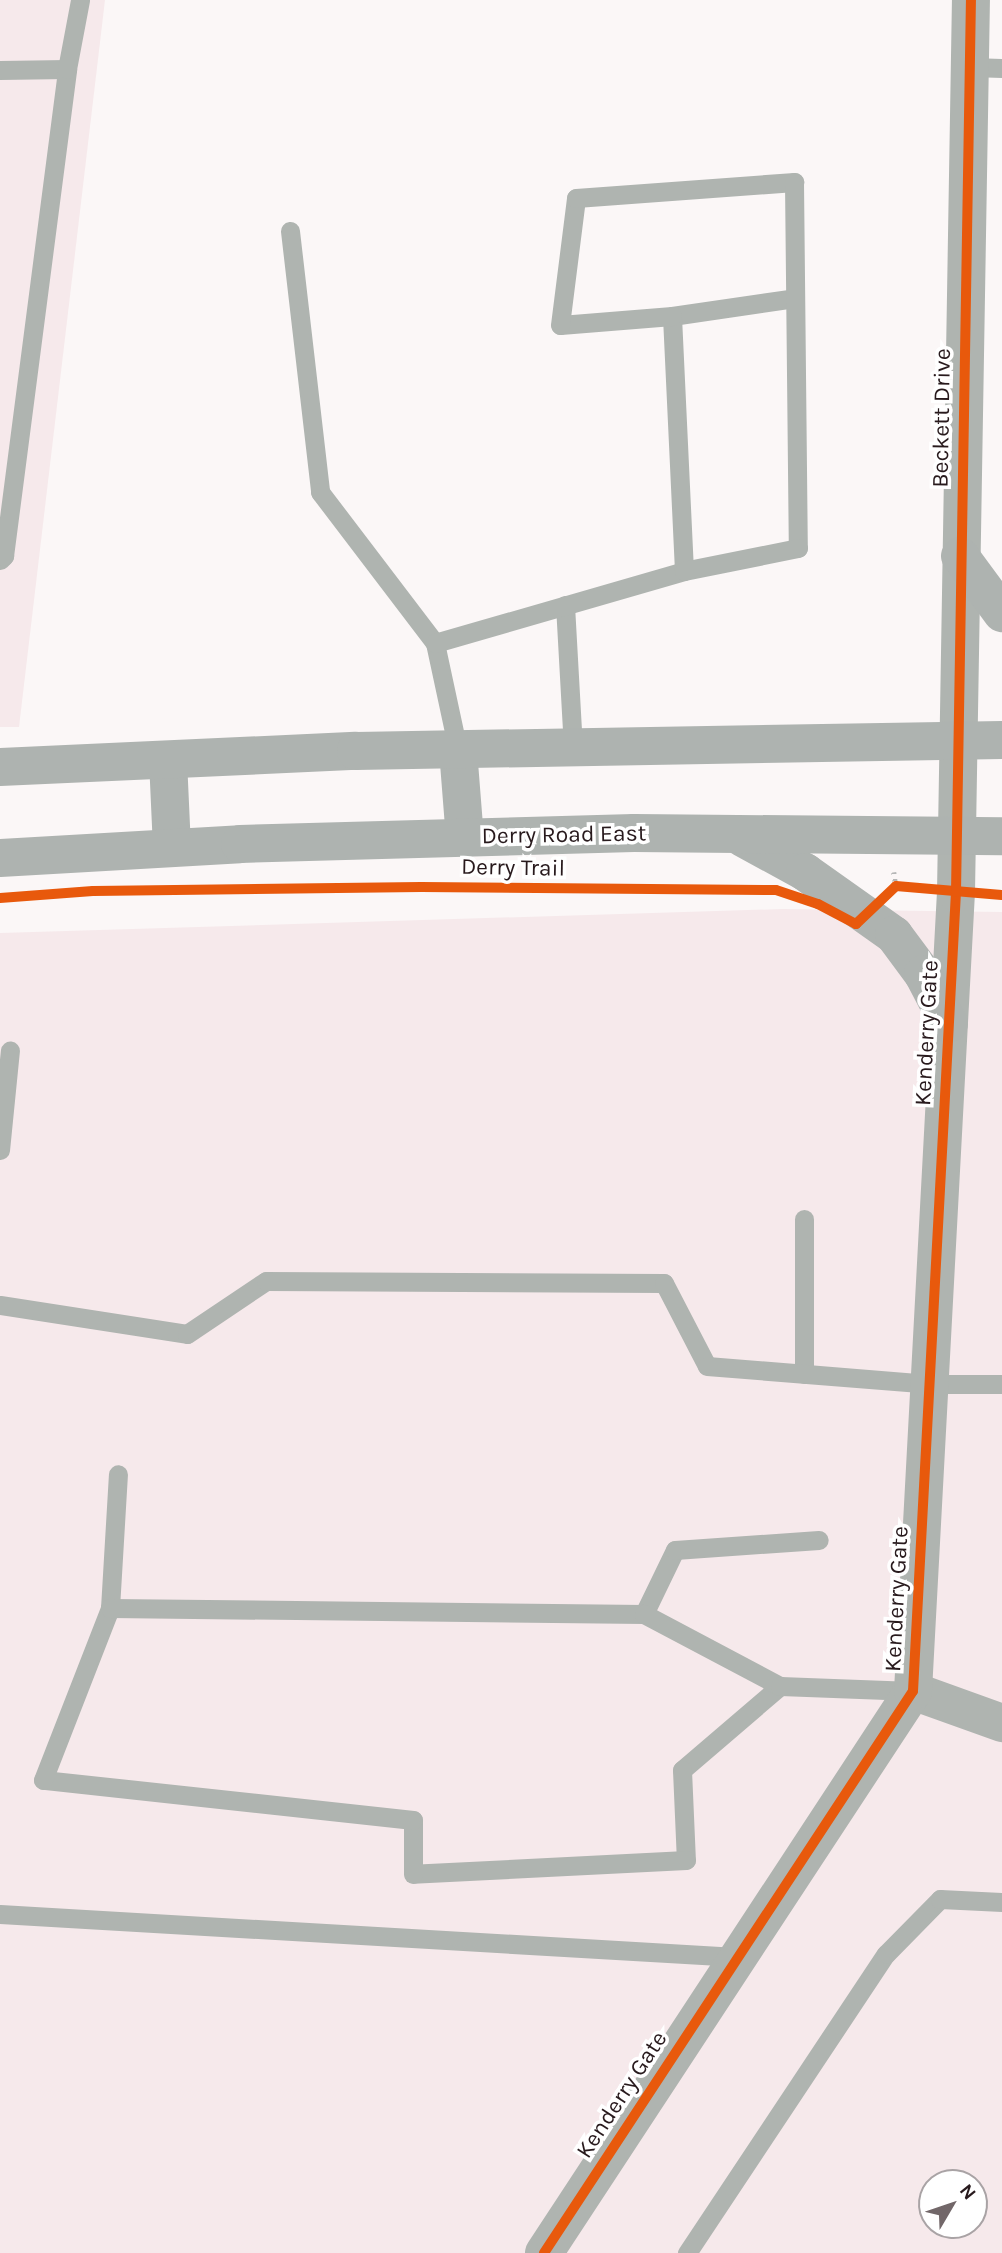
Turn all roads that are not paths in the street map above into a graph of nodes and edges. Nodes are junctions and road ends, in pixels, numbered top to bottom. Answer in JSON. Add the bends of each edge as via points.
{"nodes":[{"id":1,"x":80,"y":0,"type":"edge"},
{"id":2,"x":971,"y":0,"type":"edge"},
{"id":3,"x":987,"y":67,"type":"edge"},
{"id":4,"x":67,"y":69,"type":"junction"},
{"id":5,"x":0,"y":70,"type":"edge"},
{"id":6,"x":290,"y":231,"type":"dead end"},
{"id":7,"x":795,"y":298,"type":"junction"},
{"id":8,"x":672,"y":316,"type":"junction"},
{"id":9,"x":960,"y":556,"type":"junction"},
{"id":10,"x":0,"y":560,"type":"edge"},
{"id":11,"x":684,"y":571,"type":"junction"},
{"id":12,"x":565,"y":605,"type":"junction"},
{"id":13,"x":1002,"y":613,"type":"edge"},
{"id":14,"x":435,"y":643,"type":"junction"},
{"id":15,"x":959,"y":739,"type":"junction"},
{"id":16,"x":1002,"y":740,"type":"edge"},
{"id":17,"x":573,"y":747,"type":"junction"},
{"id":18,"x":458,"y":750,"type":"junction"},
{"id":19,"x":168,"y":760,"type":"junction"},
{"id":20,"x":0,"y":767,"type":"edge"},
{"id":21,"x":738,"y":835,"type":"junction"},
{"id":22,"x":1002,"y":836,"type":"edge"},
{"id":23,"x":465,"y":838,"type":"junction"},
{"id":24,"x":958,"y":838,"type":"junction"},
{"id":25,"x":172,"y":848,"type":"junction"},
{"id":26,"x":0,"y":858,"type":"edge"},
{"id":27,"x":949,"y":1024,"type":"junction"},
{"id":28,"x":10,"y":1050,"type":"dead end"},
{"id":29,"x":0,"y":1150,"type":"edge"},
{"id":30,"x":804,"y":1219,"type":"dead end"},
{"id":31,"x":0,"y":1305,"type":"edge"},
{"id":32,"x":804,"y":1374,"type":"junction"},
{"id":33,"x":929,"y":1384,"type":"junction"},
{"id":34,"x":1002,"y":1384,"type":"edge"},
{"id":35,"x":118,"y":1474,"type":"dead end"},
{"id":36,"x":820,"y":1540,"type":"dead end"},
{"id":37,"x":110,"y":1608,"type":"junction"},
{"id":38,"x":644,"y":1614,"type":"junction"},
{"id":39,"x":780,"y":1686,"type":"junction"},
{"id":40,"x":913,"y":1691,"type":"junction"},
{"id":41,"x":1002,"y":1723,"type":"edge"},
{"id":42,"x":1002,"y":1902,"type":"edge"},
{"id":43,"x":0,"y":1914,"type":"edge"},
{"id":44,"x":737,"y":1957,"type":"junction"},
{"id":45,"x":544,"y":2253,"type":"edge"},
{"id":46,"x":687,"y":2253,"type":"edge"}],
"edges":[{"from":1,"to":4,"type":"lane"},
{"from":2,"to":3,"type":"street","name":"Beckett Drive"},
{"from":3,"to":9,"type":"street","name":"Beckett Drive"},
{"from":4,"to":5,"type":"lane"},
{"from":4,"to":10,"type":"lane"},
{"from":6,"to":14,"type":"lane","via":[[320,492]]},
{"from":7,"to":8,"type":"lane"},
{"from":7,"to":8,"type":"lane","via":[[794,182],[576,198],[560,325]]},
{"from":7,"to":11,"type":"lane","via":[[798,548]]},
{"from":8,"to":11,"type":"lane"},
{"from":9,"to":13,"type":"main road"},
{"from":9,"to":15,"type":"street","name":"Beckett Drive"},
{"from":11,"to":12,"type":"lane"},
{"from":12,"to":14,"type":"lane"},
{"from":12,"to":17,"type":"lane"},
{"from":14,"to":18,"type":"lane"},
{"from":15,"to":16,"type":"main road"},
{"from":15,"to":17,"type":"main road"},
{"from":15,"to":24,"type":"street","name":"Beckett Drive"},
{"from":17,"to":18,"type":"main road"},
{"from":18,"to":19,"type":"main road"},
{"from":18,"to":23,"type":"main road"},
{"from":19,"to":20,"type":"main road"},
{"from":19,"to":25,"type":"main road"},
{"from":21,"to":23,"type":"main road","name":"Derry Road East"},
{"from":21,"to":24,"type":"main road","name":"Derry Road East"},
{"from":21,"to":27,"type":"main road","via":[[805,872],[894,935],[923,974]]},
{"from":22,"to":24,"type":"main road","name":"Derry Road East"},
{"from":23,"to":25,"type":"main road","name":"Derry Road East"},
{"from":24,"to":27,"type":"street","name":"Kenderry Gate"},
{"from":25,"to":26,"type":"main road","name":"Derry Road East"},
{"from":27,"to":33,"type":"street","name":"Kenderry Gate"},
{"from":28,"to":29,"type":"lane"},
{"from":30,"to":32,"type":"lane"},
{"from":31,"to":32,"type":"lane","via":[[187,1334],[266,1281],[664,1283],[707,1366]]},
{"from":32,"to":33,"type":"lane"},
{"from":33,"to":34,"type":"lane"},
{"from":33,"to":40,"type":"street","name":"Kenderry Gate"},
{"from":35,"to":37,"type":"lane"},
{"from":36,"to":38,"type":"lane","via":[[675,1550]]},
{"from":37,"to":38,"type":"lane"},
{"from":37,"to":39,"type":"lane","via":[[43,1780],[413,1821],[414,1874],[686,1860],[682,1770]]},
{"from":38,"to":39,"type":"lane"},
{"from":39,"to":40,"type":"lane"},
{"from":40,"to":41,"type":"street"},
{"from":40,"to":44,"type":"street","name":"Kenderry Gate"},
{"from":42,"to":46,"type":"lane","via":[[940,1899],[886,1954]]},
{"from":43,"to":44,"type":"lane"},
{"from":44,"to":45,"type":"street","name":"Kenderry Gate"}]}
